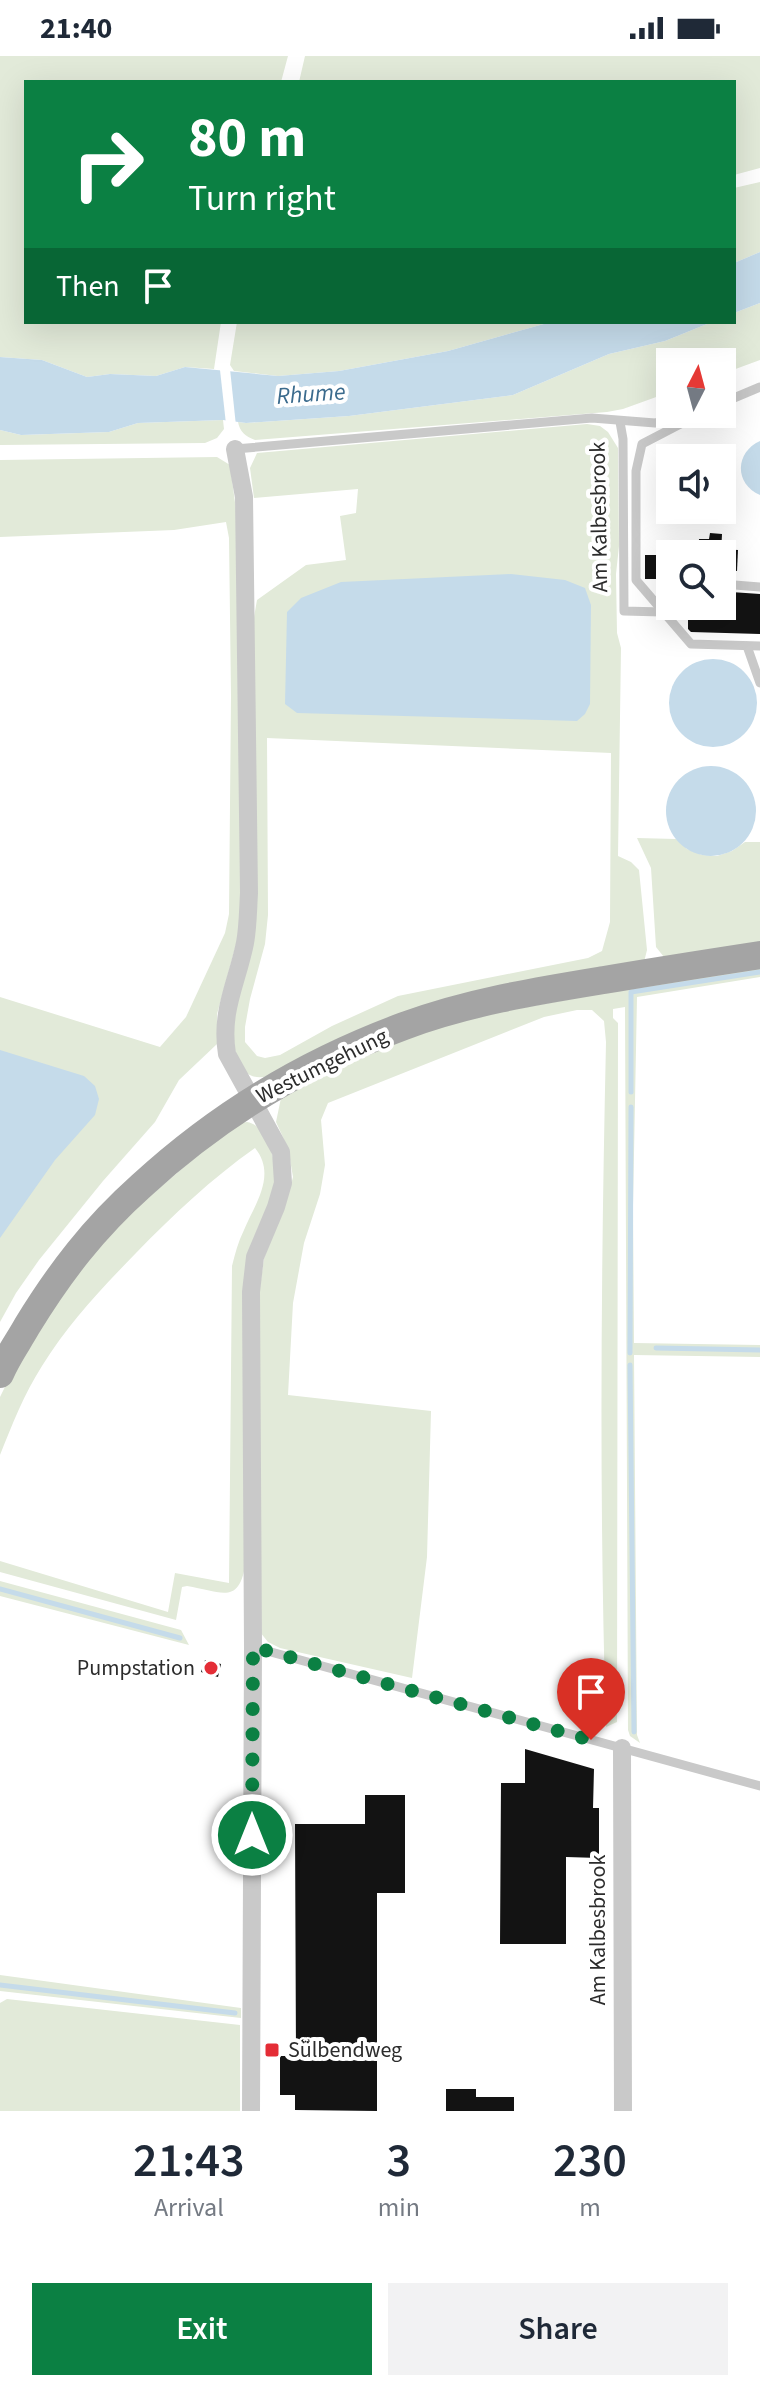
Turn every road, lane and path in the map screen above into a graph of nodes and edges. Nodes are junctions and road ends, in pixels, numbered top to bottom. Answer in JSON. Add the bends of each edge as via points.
{"nodes":[{"id":1,"x":760,"y":387,"type":"edge"},
{"id":2,"x":736,"y":397,"type":"edge"},
{"id":3,"x":620,"y":422,"type":"junction"},
{"id":4,"x":656,"y":423,"type":"edge"},
{"id":5,"x":675,"y":428,"type":"edge"},
{"id":6,"x":235,"y":449,"type":"joint"},
{"id":7,"x":736,"y":585,"type":"edge"},
{"id":8,"x":760,"y":587,"type":"edge"},
{"id":9,"x":656,"y":605,"type":"edge"},
{"id":10,"x":656,"y":612,"type":"edge"},
{"id":11,"x":669,"y":620,"type":"edge"},
{"id":12,"x":747,"y":646,"type":"junction"},
{"id":13,"x":760,"y":646,"type":"edge"},
{"id":14,"x":760,"y":683,"type":"edge"},
{"id":15,"x":760,"y":955,"type":"edge"},
{"id":16,"x":253,"y":1099,"type":"junction"},
{"id":17,"x":0,"y":1374,"type":"edge"},
{"id":18,"x":253,"y":1647,"type":"junction"},
{"id":19,"x":622,"y":1748,"type":"junction"},
{"id":20,"x":760,"y":1786,"type":"edge"},
{"id":21,"x":251,"y":2111,"type":"edge"},
{"id":22,"x":623,"y":2111,"type":"edge"}],
"edges":[{"from":1,"to":2,"type":"lane"},
{"from":3,"to":4,"type":"lane"},
{"from":3,"to":6,"type":"lane","via":[[592,418]]},
{"from":3,"to":10,"type":"lane","name":"Am Kalbesbrook","via":[[624,611]]},
{"from":5,"to":9,"type":"lane","via":[[642,444],[636,471],[636,580]]},
{"from":6,"to":16,"type":"street","via":[[244,497],[249,893],[246,938],[224,1037],[227,1054]]},
{"from":7,"to":8,"type":"lane"},
{"from":11,"to":12,"type":"lane","via":[[691,644]]},
{"from":12,"to":13,"type":"lane"},
{"from":12,"to":14,"type":"lane"},
{"from":15,"to":16,"type":"main road","name":"Westumgehung","via":[[536,991],[435,1016],[348,1049]]},
{"from":16,"to":17,"type":"main road","name":"Westumgehung","via":[[174,1156],[98,1226],[68,1263]]},
{"from":16,"to":18,"type":"street","via":[[281,1152],[283,1183],[255,1257],[251,1292]]},
{"from":18,"to":19,"type":"lane"},
{"from":18,"to":21,"type":"street"},
{"from":19,"to":20,"type":"lane"},
{"from":19,"to":22,"type":"street","name":"Am Kalbesbrook"}]}
